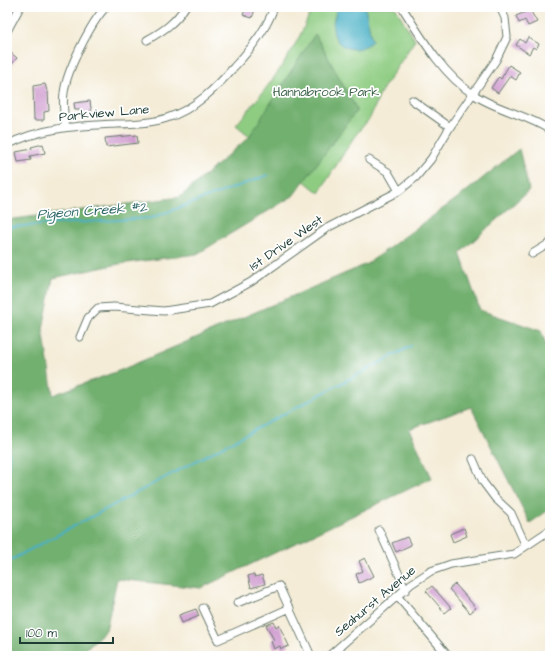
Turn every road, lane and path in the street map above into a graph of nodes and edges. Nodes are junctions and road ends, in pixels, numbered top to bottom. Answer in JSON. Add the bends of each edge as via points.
{"nodes":[{"id":1,"x":20,"y":7,"type":"edge"},
{"id":2,"x":106,"y":7,"type":"edge"},
{"id":3,"x":184,"y":7,"type":"edge"},
{"id":4,"x":274,"y":7,"type":"edge"},
{"id":5,"x":402,"y":7,"type":"edge"},
{"id":6,"x":500,"y":7,"type":"edge"},
{"id":7,"x":7,"y":31,"type":"edge"},
{"id":8,"x":147,"y":40,"type":"dead end"},
{"id":9,"x":472,"y":94,"type":"junction"},
{"id":10,"x":412,"y":100,"type":"dead end"},
{"id":11,"x":65,"y":127,"type":"junction"},
{"id":12,"x":450,"y":127,"type":"junction"},
{"id":13,"x":550,"y":130,"type":"edge"},
{"id":14,"x":7,"y":145,"type":"edge"},
{"id":15,"x":369,"y":160,"type":"dead end"},
{"id":16,"x":399,"y":191,"type":"junction"},
{"id":17,"x":550,"y":243,"type":"edge"},
{"id":18,"x":532,"y":254,"type":"dead end"},
{"id":19,"x":80,"y":336,"type":"dead end"},
{"id":20,"x":473,"y":459,"type":"dead end"},
{"id":21,"x":379,"y":530,"type":"dead end"},
{"id":22,"x":550,"y":530,"type":"edge"},
{"id":23,"x":526,"y":546,"type":"junction"},
{"id":24,"x":406,"y":590,"type":"junction"},
{"id":25,"x":398,"y":597,"type":"junction"},
{"id":26,"x":237,"y":603,"type":"dead end"},
{"id":27,"x":203,"y":608,"type":"dead end"},
{"id":28,"x":290,"y":608,"type":"junction"},
{"id":29,"x":338,"y":648,"type":"junction"},
{"id":30,"x":311,"y":656,"type":"edge"},
{"id":31,"x":329,"y":656,"type":"edge"},
{"id":32,"x":344,"y":656,"type":"edge"},
{"id":33,"x":448,"y":656,"type":"edge"}],
"edges":[{"from":1,"to":7,"type":"street"},
{"from":2,"to":11,"type":"street","via":[[69,73],[64,93]]},
{"from":3,"to":8,"type":"street","via":[[178,17],[164,30]]},
{"from":4,"to":11,"type":"street","name":"Parkview Lane","via":[[270,20],[239,62],[216,88],[192,106],[167,118]]},
{"from":5,"to":9,"type":"street","via":[[439,61]]},
{"from":6,"to":9,"type":"street","name":"1st Drive West","via":[[505,18],[507,38],[496,60]]},
{"from":9,"to":12,"type":"street","name":"1st Drive West"},
{"from":9,"to":13,"type":"street"},
{"from":10,"to":12,"type":"street"},
{"from":11,"to":14,"type":"street","name":"Parkview Lane","via":[[19,138]]},
{"from":12,"to":16,"type":"street","name":"1st Drive West","via":[[431,159],[416,177]]},
{"from":15,"to":16,"type":"street","via":[[388,172]]},
{"from":16,"to":19,"type":"street","name":"1st Drive West","via":[[327,228],[251,282],[210,304],[164,312],[98,308],[88,318]]},
{"from":17,"to":18,"type":"street"},
{"from":20,"to":23,"type":"street","via":[[495,498],[511,513]]},
{"from":21,"to":24,"type":"street"},
{"from":22,"to":23,"type":"street","name":"Seahurst Avenue"},
{"from":23,"to":24,"type":"street","name":"Seahurst Avenue","via":[[514,554],[438,568],[421,577]]},
{"from":24,"to":25,"type":"street","name":"Seahurst Avenue"},
{"from":25,"to":29,"type":"street","name":"Seahurst Avenue"},
{"from":25,"to":33,"type":"street"},
{"from":26,"to":28,"type":"street","via":[[279,586]]},
{"from":27,"to":28,"type":"street","via":[[218,640]]},
{"from":28,"to":30,"type":"street"},
{"from":29,"to":31,"type":"street","name":"Seahurst Avenue"},
{"from":29,"to":32,"type":"street"}]}
